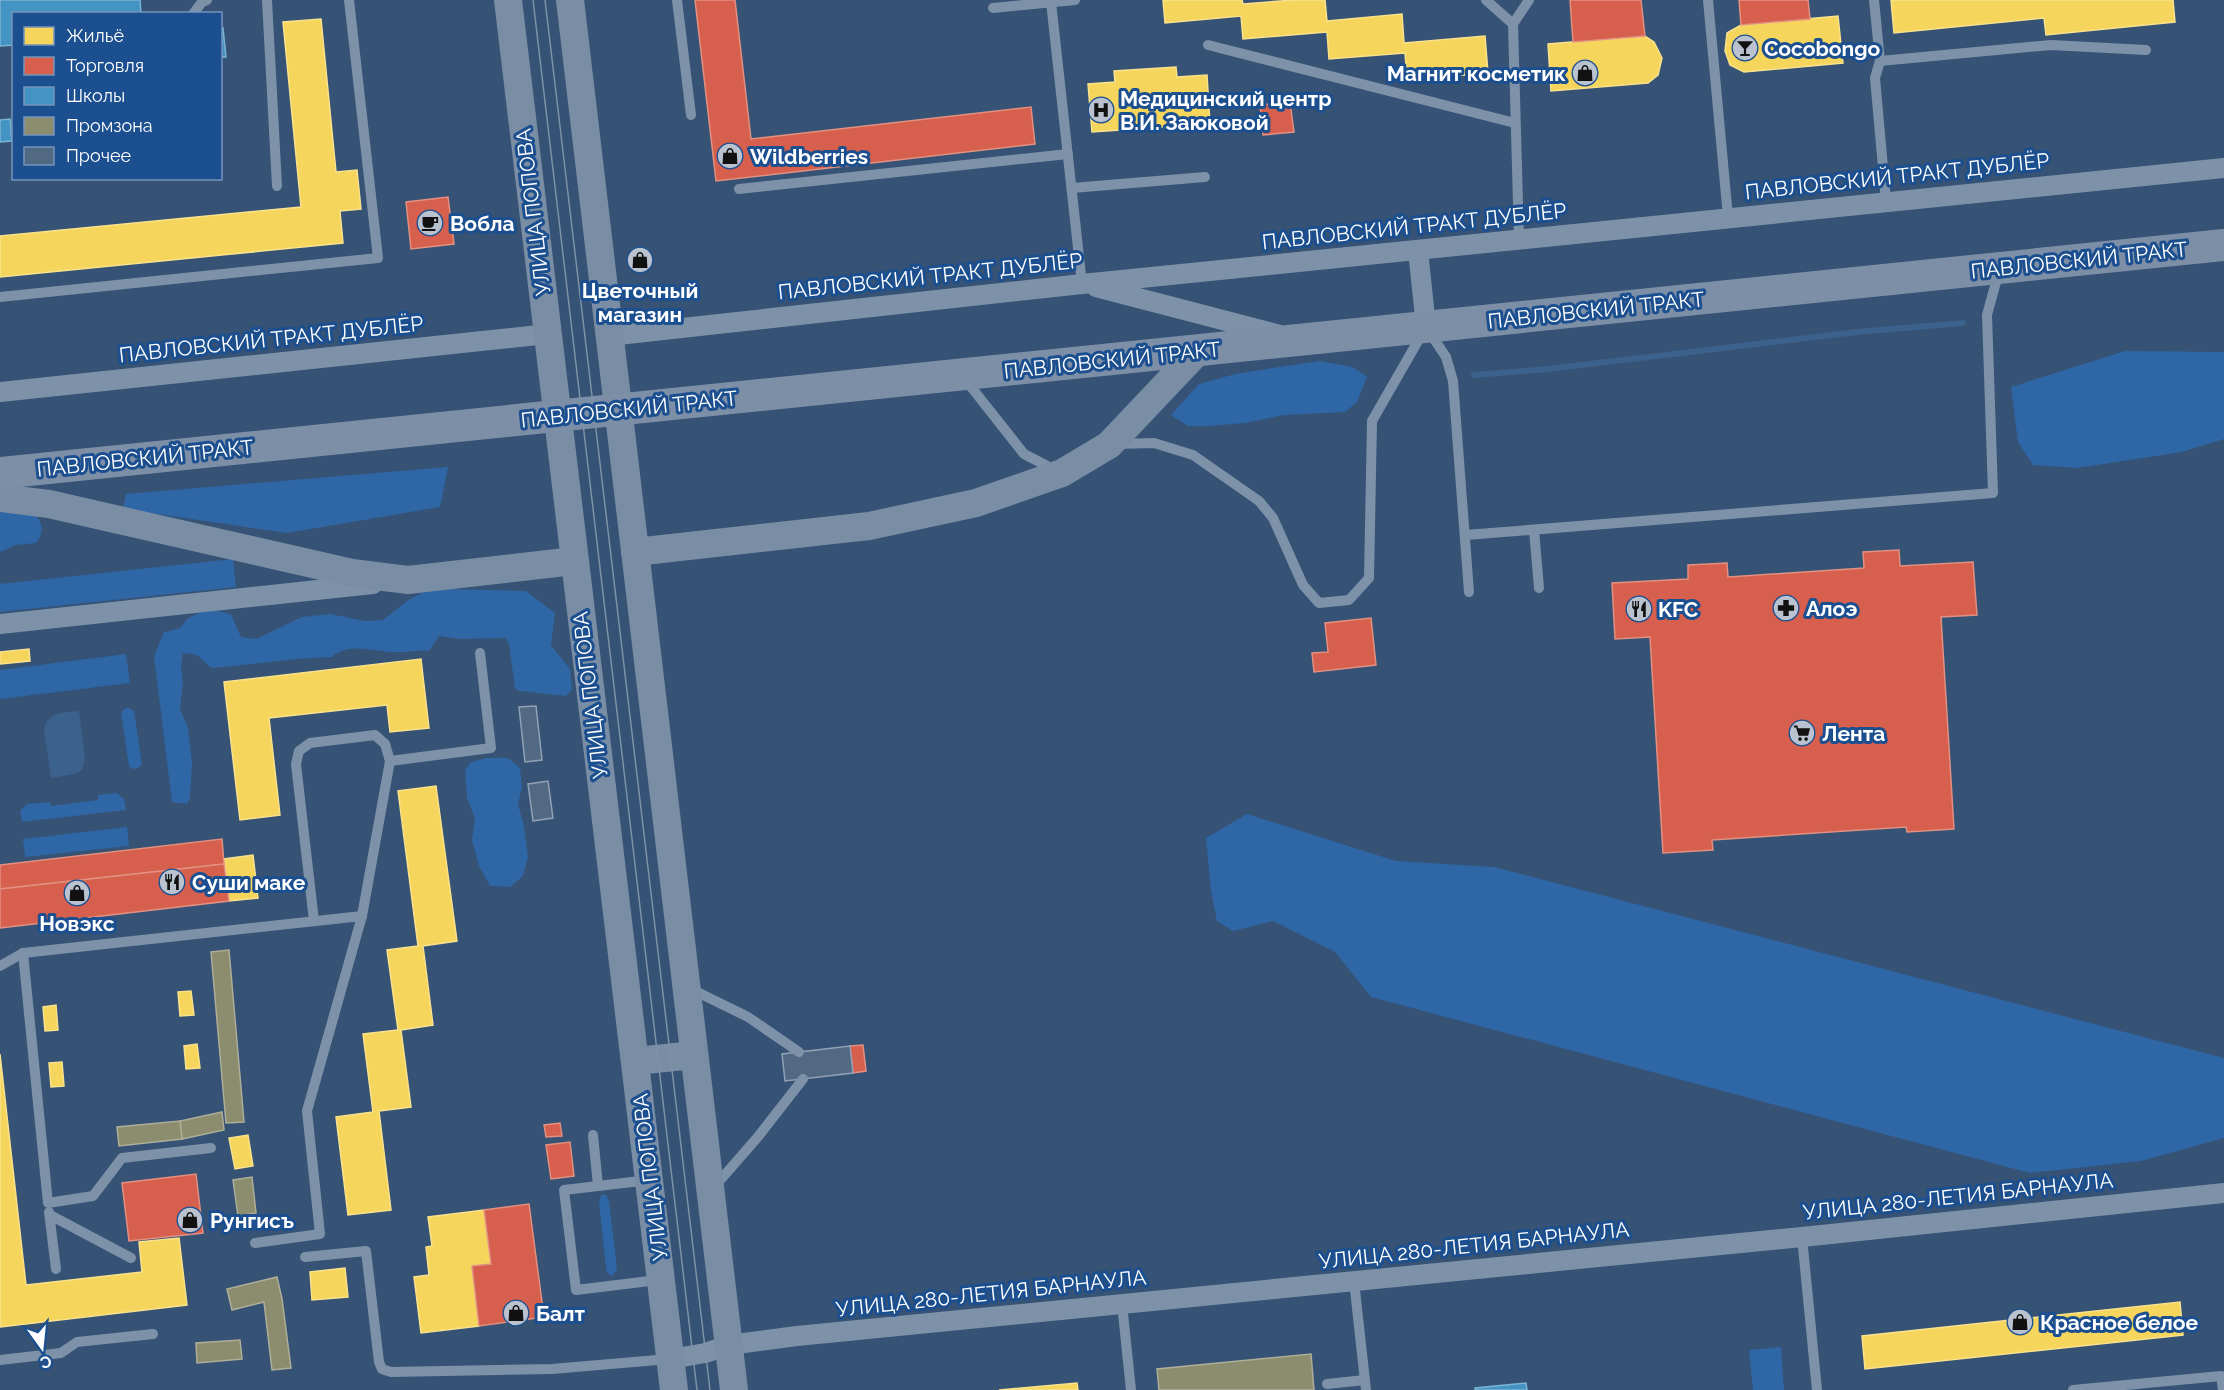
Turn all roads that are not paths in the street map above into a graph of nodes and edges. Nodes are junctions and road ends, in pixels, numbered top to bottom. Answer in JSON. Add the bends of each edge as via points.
{"nodes":[{"id":1,"x":207,"y":0,"type":"edge"},
{"id":2,"x":267,"y":0,"type":"edge"},
{"id":3,"x":349,"y":0,"type":"edge"},
{"id":4,"x":508,"y":0,"type":"edge"},
{"id":5,"x":570,"y":0,"type":"edge"},
{"id":6,"x":677,"y":0,"type":"edge"},
{"id":7,"x":1075,"y":0,"type":"edge"},
{"id":8,"x":1486,"y":0,"type":"edge"},
{"id":9,"x":1529,"y":0,"type":"edge"},
{"id":10,"x":1708,"y":0,"type":"edge"},
{"id":11,"x":1874,"y":0,"type":"edge"},
{"id":12,"x":1051,"y":2,"type":"junction"},
{"id":13,"x":993,"y":8,"type":"dead end"},
{"id":14,"x":194,"y":12,"type":"edge"},
{"id":15,"x":1513,"y":24,"type":"junction"},
{"id":16,"x":1208,"y":45,"type":"dead end"},
{"id":17,"x":2146,"y":50,"type":"dead end"},
{"id":18,"x":1880,"y":61,"type":"junction"},
{"id":19,"x":691,"y":116,"type":"dead end"},
{"id":20,"x":1515,"y":123,"type":"junction"},
{"id":21,"x":1068,"y":154,"type":"junction"},
{"id":22,"x":2224,"y":168,"type":"edge"},
{"id":23,"x":1205,"y":177,"type":"dead end"},
{"id":24,"x":277,"y":186,"type":"dead end"},
{"id":25,"x":1072,"y":188,"type":"junction"},
{"id":26,"x":739,"y":189,"type":"dead end"},
{"id":27,"x":1886,"y":201,"type":"junction"},
{"id":28,"x":1728,"y":217,"type":"junction"},
{"id":29,"x":1519,"y":239,"type":"junction"},
{"id":30,"x":2224,"y":245,"type":"edge"},
{"id":31,"x":1418,"y":250,"type":"junction"},
{"id":32,"x":2000,"y":268,"type":"junction"},
{"id":33,"x":1082,"y":284,"type":"junction"},
{"id":34,"x":0,"y":297,"type":"edge"},
{"id":35,"x":1426,"y":327,"type":"junction"},
{"id":36,"x":548,"y":334,"type":"junction"},
{"id":37,"x":609,"y":336,"type":"junction"},
{"id":38,"x":1303,"y":340,"type":"junction"},
{"id":39,"x":1198,"y":351,"type":"junction"},
{"id":40,"x":962,"y":375,"type":"junction"},
{"id":41,"x":0,"y":392,"type":"edge"},
{"id":42,"x":618,"y":409,"type":"junction"},
{"id":43,"x":557,"y":416,"type":"junction"},
{"id":44,"x":1109,"y":445,"type":"junction"},
{"id":45,"x":0,"y":473,"type":"edge"},
{"id":46,"x":1062,"y":473,"type":"junction"},
{"id":47,"x":0,"y":498,"type":"edge"},
{"id":48,"x":1534,"y":530,"type":"junction"},
{"id":49,"x":1466,"y":535,"type":"junction"},
{"id":50,"x":635,"y":552,"type":"junction"},
{"id":51,"x":574,"y":561,"type":"junction"},
{"id":52,"x":408,"y":580,"type":"junction"},
{"id":53,"x":1539,"y":588,"type":"dead end"},
{"id":54,"x":1469,"y":592,"type":"dead end"},
{"id":55,"x":0,"y":624,"type":"edge"},
{"id":56,"x":480,"y":652,"type":"dead end"},
{"id":57,"x":390,"y":761,"type":"junction"},
{"id":58,"x":362,"y":916,"type":"junction"},
{"id":59,"x":314,"y":921,"type":"junction"},
{"id":60,"x":23,"y":953,"type":"junction"},
{"id":61,"x":0,"y":966,"type":"edge"},
{"id":62,"x":687,"y":987,"type":"junction"},
{"id":63,"x":799,"y":1052,"type":"dead end"},
{"id":64,"x":694,"y":1055,"type":"junction"},
{"id":65,"x":636,"y":1061,"type":"junction"},
{"id":66,"x":803,"y":1079,"type":"dead end"},
{"id":67,"x":593,"y":1135,"type":"dead end"},
{"id":68,"x":212,"y":1148,"type":"dead end"},
{"id":69,"x":650,"y":1180,"type":"junction"},
{"id":70,"x":598,"y":1186,"type":"junction"},
{"id":71,"x":711,"y":1191,"type":"junction"},
{"id":72,"x":2224,"y":1193,"type":"edge"},
{"id":73,"x":48,"y":1203,"type":"junction"},
{"id":74,"x":50,"y":1215,"type":"junction"},
{"id":75,"x":1802,"y":1237,"type":"junction"},
{"id":76,"x":255,"y":1243,"type":"dead end"},
{"id":77,"x":305,"y":1257,"type":"dead end"},
{"id":78,"x":131,"y":1258,"type":"dead end"},
{"id":79,"x":56,"y":1269,"type":"dead end"},
{"id":80,"x":662,"y":1279,"type":"junction"},
{"id":81,"x":1354,"y":1281,"type":"junction"},
{"id":82,"x":1122,"y":1304,"type":"junction"},
{"id":83,"x":153,"y":1334,"type":"dead end"},
{"id":84,"x":729,"y":1345,"type":"junction"},
{"id":85,"x":671,"y":1359,"type":"junction"},
{"id":86,"x":0,"y":1360,"type":"edge"},
{"id":87,"x":1327,"y":1384,"type":"dead end"},
{"id":88,"x":1365,"y":1385,"type":"edge"},
{"id":89,"x":674,"y":1390,"type":"edge"},
{"id":90,"x":734,"y":1390,"type":"edge"},
{"id":91,"x":1131,"y":1390,"type":"edge"},
{"id":92,"x":1817,"y":1390,"type":"edge"},
{"id":93,"x":2073,"y":1390,"type":"edge"},
{"id":94,"x":2223,"y":1390,"type":"edge"}],
"edges":[{"from":1,"to":14,"type":"lane"},
{"from":2,"to":24,"type":"lane"},
{"from":3,"to":34,"type":"lane","via":[[378,258]]},
{"from":4,"to":36,"type":"main road","name":"УЛИЦА ПОПОВА"},
{"from":5,"to":37,"type":"main road"},
{"from":6,"to":19,"type":"lane"},
{"from":7,"to":12,"type":"lane"},
{"from":8,"to":15,"type":"lane"},
{"from":9,"to":15,"type":"lane"},
{"from":10,"to":28,"type":"lane"},
{"from":11,"to":18,"type":"lane"},
{"from":12,"to":13,"type":"lane"},
{"from":12,"to":21,"type":"lane"},
{"from":15,"to":20,"type":"lane"},
{"from":16,"to":20,"type":"lane"},
{"from":17,"to":18,"type":"lane","via":[[2051,45]]},
{"from":18,"to":27,"type":"lane","via":[[1875,78]]},
{"from":20,"to":29,"type":"lane"},
{"from":21,"to":25,"type":"lane"},
{"from":21,"to":26,"type":"lane"},
{"from":22,"to":27,"type":"street","name":"ПАВЛОВСКИЙ ТРАКТ ДУБЛЁР"},
{"from":23,"to":25,"type":"lane"},
{"from":25,"to":33,"type":"lane"},
{"from":27,"to":28,"type":"street","name":"ПАВЛОВСКИЙ ТРАКТ ДУБЛЁР"},
{"from":28,"to":29,"type":"street","name":"ПАВЛОВСКИЙ ТРАКТ ДУБЛЁР"},
{"from":29,"to":31,"type":"street","name":"ПАВЛОВСКИЙ ТРАКТ ДУБЛЁР"},
{"from":30,"to":32,"type":"main road","name":"ПАВЛОВСКИЙ ТРАКТ"},
{"from":31,"to":33,"type":"street","name":"ПАВЛОВСКИЙ ТРАКТ ДУБЛЁР"},
{"from":31,"to":35,"type":"street"},
{"from":32,"to":35,"type":"main road","name":"ПАВЛОВСКИЙ ТРАКТ"},
{"from":32,"to":48,"type":"lane","via":[[1987,315],[1994,493]]},
{"from":33,"to":37,"type":"street","name":"ПАВЛОВСКИЙ ТРАКТ ДУБЛЁР"},
{"from":33,"to":38,"type":"street"},
{"from":35,"to":38,"type":"main road","name":"ПАВЛОВСКИЙ ТРАКТ"},
{"from":35,"to":44,"type":"lane","via":[[1372,420],[1369,578],[1349,600],[1318,603],[1304,585],[1273,518],[1259,501],[1193,455],[1154,443]]},
{"from":35,"to":49,"type":"lane","via":[[1446,357],[1454,381]]},
{"from":36,"to":41,"type":"street","name":"ПАВЛОВСКИЙ ТРАКТ ДУБЛЁР"},
{"from":36,"to":43,"type":"main road","name":"УЛИЦА ПОПОВА"},
{"from":37,"to":42,"type":"main road"},
{"from":38,"to":39,"type":"main road","name":"ПАВЛОВСКИЙ ТРАКТ"},
{"from":39,"to":40,"type":"main road","name":"ПАВЛОВСКИЙ ТРАКТ"},
{"from":39,"to":44,"type":"main road"},
{"from":40,"to":42,"type":"main road","name":"ПАВЛОВСКИЙ ТРАКТ"},
{"from":40,"to":46,"type":"lane","via":[[1024,454]]},
{"from":42,"to":43,"type":"main road","name":"ПАВЛОВСКИЙ ТРАКТ"},
{"from":42,"to":50,"type":"main road"},
{"from":43,"to":45,"type":"main road","name":"ПАВЛОВСКИЙ ТРАКТ"},
{"from":43,"to":51,"type":"main road","name":"УЛИЦА ПОПОВА"},
{"from":44,"to":46,"type":"main road"},
{"from":46,"to":50,"type":"main road","via":[[976,503],[869,526]]},
{"from":47,"to":52,"type":"main road","via":[[49,504],[352,573]]},
{"from":48,"to":49,"type":"lane"},
{"from":48,"to":53,"type":"lane"},
{"from":49,"to":54,"type":"lane"},
{"from":50,"to":62,"type":"main road"},
{"from":51,"to":52,"type":"main road"},
{"from":51,"to":65,"type":"main road","name":"УЛИЦА ПОПОВА"},
{"from":52,"to":55,"type":"street"},
{"from":56,"to":57,"type":"lane","via":[[491,748]]},
{"from":57,"to":58,"type":"lane"},
{"from":57,"to":59,"type":"lane","via":[[385,744],[375,735],[310,743],[299,751],[296,764]]},
{"from":58,"to":59,"type":"lane"},
{"from":58,"to":76,"type":"lane","via":[[307,1111],[320,1234]]},
{"from":59,"to":60,"type":"lane"},
{"from":60,"to":61,"type":"lane"},
{"from":60,"to":73,"type":"lane"},
{"from":62,"to":63,"type":"lane","via":[[748,1017]]},
{"from":62,"to":64,"type":"main road"},
{"from":64,"to":65,"type":"main road"},
{"from":64,"to":71,"type":"main road"},
{"from":65,"to":69,"type":"main road","name":"УЛИЦА ПОПОВА"},
{"from":66,"to":71,"type":"lane"},
{"from":67,"to":70,"type":"lane"},
{"from":68,"to":73,"type":"lane","via":[[122,1158],[93,1197]]},
{"from":69,"to":70,"type":"lane"},
{"from":69,"to":80,"type":"main road","name":"УЛИЦА ПОПОВА"},
{"from":70,"to":80,"type":"lane","via":[[564,1190],[576,1290]]},
{"from":71,"to":84,"type":"main road"},
{"from":72,"to":75,"type":"street","name":"УЛИЦА 280-ЛЕТИЯ БАРНАУЛА"},
{"from":73,"to":74,"type":"lane"},
{"from":74,"to":78,"type":"lane"},
{"from":74,"to":79,"type":"lane"},
{"from":75,"to":81,"type":"street","name":"УЛИЦА 280-ЛЕТИЯ БАРНАУЛА"},
{"from":75,"to":92,"type":"lane"},
{"from":77,"to":85,"type":"lane","via":[[366,1251],[382,1369],[552,1369]]},
{"from":80,"to":85,"type":"main road","name":"УЛИЦА ПОПОВА"},
{"from":81,"to":82,"type":"street","name":"УЛИЦА 280-ЛЕТИЯ БАРНАУЛА"},
{"from":81,"to":88,"type":"lane"},
{"from":82,"to":84,"type":"street","name":"УЛИЦА 280-ЛЕТИЯ БАРНАУЛА"},
{"from":82,"to":91,"type":"lane"},
{"from":83,"to":86,"type":"lane","via":[[77,1342],[61,1353]]},
{"from":84,"to":85,"type":"street","name":"УЛИЦА 280-ЛЕТИЯ БАРНАУЛА"},
{"from":84,"to":90,"type":"main road"},
{"from":85,"to":89,"type":"main road","name":"УЛИЦА ПОПОВА"},
{"from":87,"to":88,"type":"lane"},
{"from":93,"to":94,"type":"lane","via":[[2222,1376]]}]}
